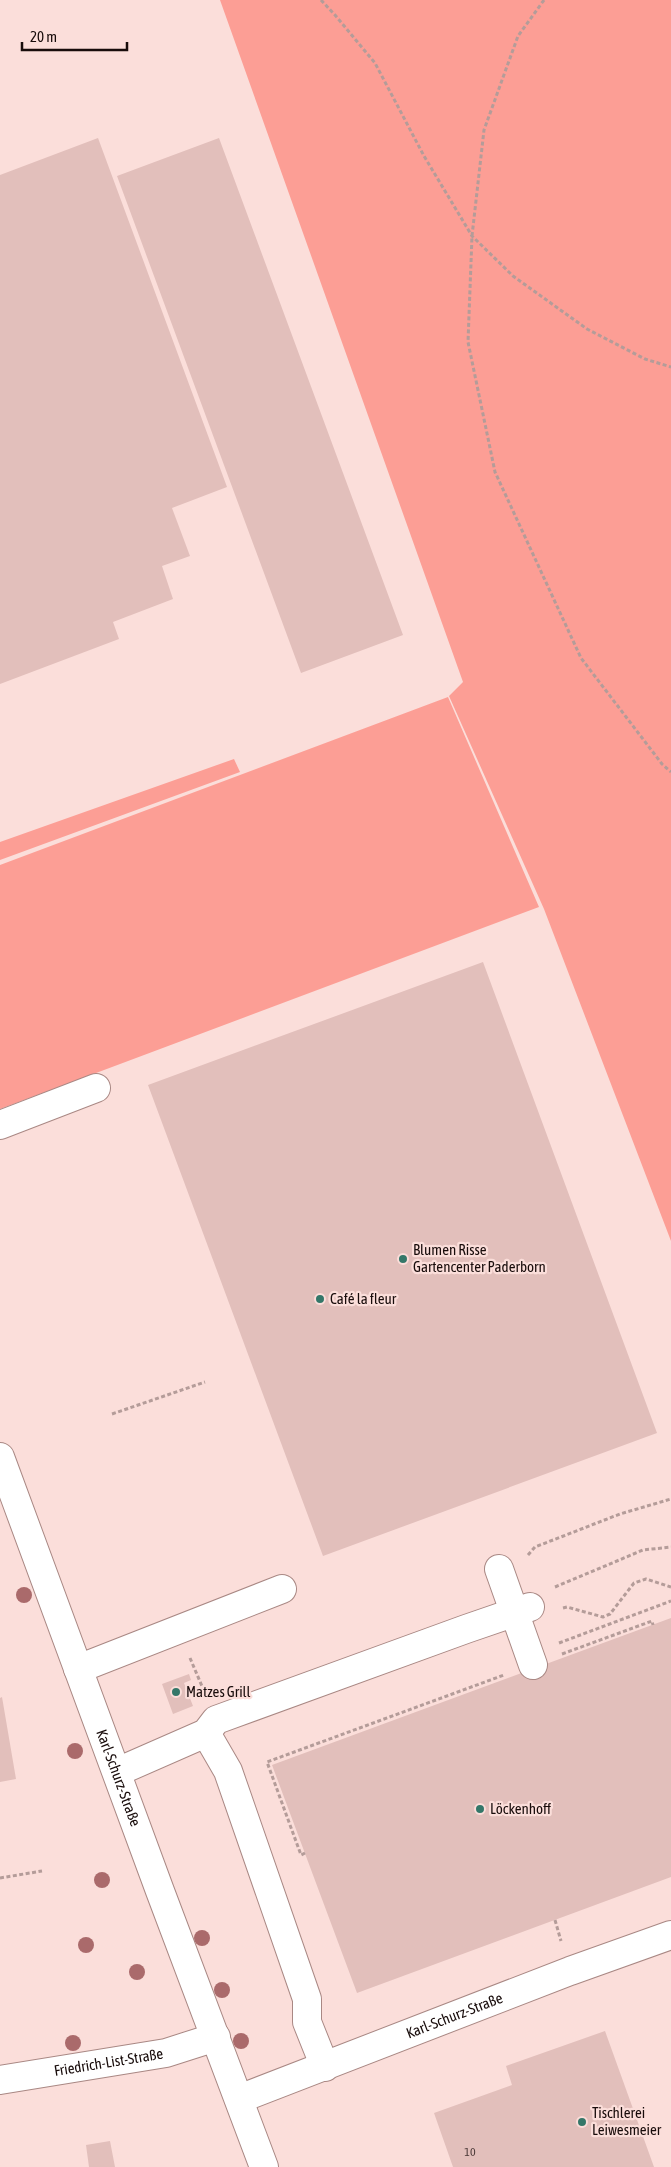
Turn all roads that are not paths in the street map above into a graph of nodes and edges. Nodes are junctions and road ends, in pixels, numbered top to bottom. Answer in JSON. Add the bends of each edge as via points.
{"nodes":[{"id":1,"x":96,"y":1088,"type":"dead end"},
{"id":2,"x":0,"y":1125,"type":"edge"},
{"id":3,"x":0,"y":1457,"type":"edge"},
{"id":4,"x":511,"y":1565,"type":"road end"},
{"id":5,"x":282,"y":1589,"type":"dead end"},
{"id":6,"x":522,"y":1610,"type":"junction"},
{"id":7,"x":533,"y":1665,"type":"road end"},
{"id":8,"x":78,"y":1669,"type":"junction"},
{"id":9,"x":206,"y":1733,"type":"junction"},
{"id":10,"x":117,"y":1772,"type":"junction"},
{"id":11,"x":671,"y":1935,"type":"edge"},
{"id":12,"x":216,"y":2038,"type":"junction"},
{"id":13,"x":325,"y":2066,"type":"junction"},
{"id":14,"x":0,"y":2080,"type":"edge"},
{"id":15,"x":240,"y":2099,"type":"junction"},
{"id":16,"x":264,"y":2167,"type":"edge"}],
"edges":[{"from":1,"to":2,"type":"street"},
{"from":3,"to":8,"type":"street","name":"Karl-Schurz-Straße"},
{"from":4,"to":6,"type":"street"},
{"from":5,"to":8,"type":"street"},
{"from":6,"to":7,"type":"street"},
{"from":6,"to":9,"type":"street","via":[[216,1720]]},
{"from":8,"to":10,"type":"street","name":"Karl-Schurz-Straße"},
{"from":9,"to":10,"type":"street"},
{"from":9,"to":13,"type":"street","via":[[228,1771],[307,1999],[307,2022]]},
{"from":10,"to":12,"type":"street","name":"Karl-Schurz-Straße"},
{"from":11,"to":13,"type":"street","name":"Karl-Schurz-Straße"},
{"from":12,"to":14,"type":"street","name":"Friedrich-List-Straße","via":[[166,2053]]},
{"from":12,"to":15,"type":"street","name":"Karl-Schurz-Straße"},
{"from":13,"to":15,"type":"street","name":"Karl-Schurz-Straße"},
{"from":15,"to":16,"type":"street","name":"Karl-Schurz-Straße"}]}
